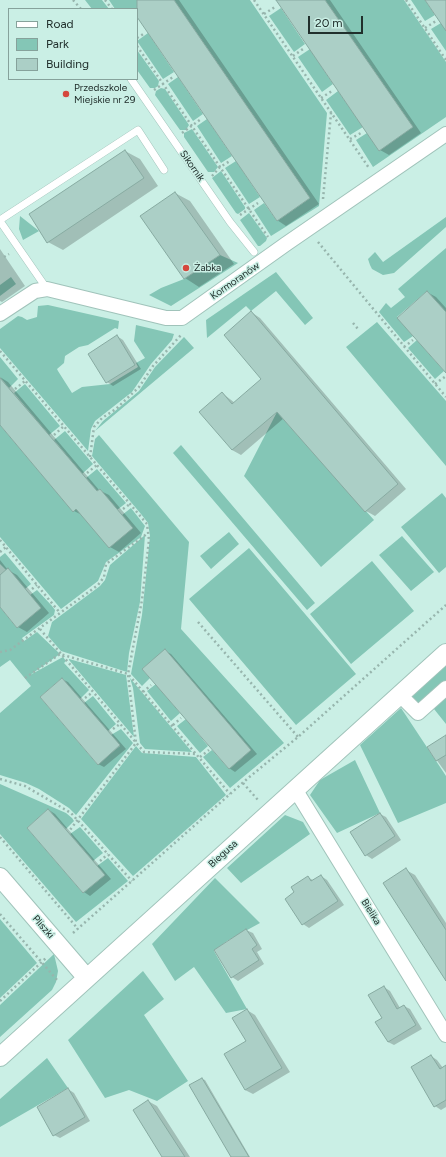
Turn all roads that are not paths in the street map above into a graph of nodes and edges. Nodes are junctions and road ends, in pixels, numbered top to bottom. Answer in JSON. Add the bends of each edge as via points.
{"nodes":[{"id":1,"x":132,"y":80,"type":"edge"},
{"id":2,"x":446,"y":134,"type":"edge"},
{"id":3,"x":164,"y":170,"type":"dead end"},
{"id":4,"x":0,"y":220,"type":"edge"},
{"id":5,"x":254,"y":252,"type":"dead end"},
{"id":6,"x":47,"y":289,"type":"junction"},
{"id":7,"x":0,"y":314,"type":"edge"},
{"id":8,"x":446,"y":653,"type":"edge"},
{"id":9,"x":446,"y":688,"type":"edge"},
{"id":10,"x":400,"y":695,"type":"junction"},
{"id":11,"x":295,"y":789,"type":"junction"},
{"id":12,"x":0,"y":878,"type":"edge"},
{"id":13,"x":86,"y":977,"type":"junction"},
{"id":14,"x":446,"y":1035,"type":"edge"},
{"id":15,"x":0,"y":1056,"type":"edge"}],
"edges":[{"from":1,"to":5,"type":"lane","name":"Sikornik","via":[[230,222]]},
{"from":2,"to":6,"type":"street","name":"Kormoranów","via":[[182,318],[166,318]]},
{"from":3,"to":4,"type":"lane","via":[[138,130]]},
{"from":4,"to":6,"type":"lane"},
{"from":6,"to":7,"type":"street","via":[[34,291]]},
{"from":8,"to":10,"type":"street","name":"Biegusa"},
{"from":9,"to":10,"type":"street","via":[[418,713]]},
{"from":10,"to":11,"type":"street","name":"Biegusa"},
{"from":11,"to":13,"type":"street","name":"Biegusa"},
{"from":11,"to":14,"type":"street","name":"Bielika"},
{"from":12,"to":13,"type":"street","name":"Pliszki"},
{"from":13,"to":15,"type":"street","name":"Biegusa"}]}
